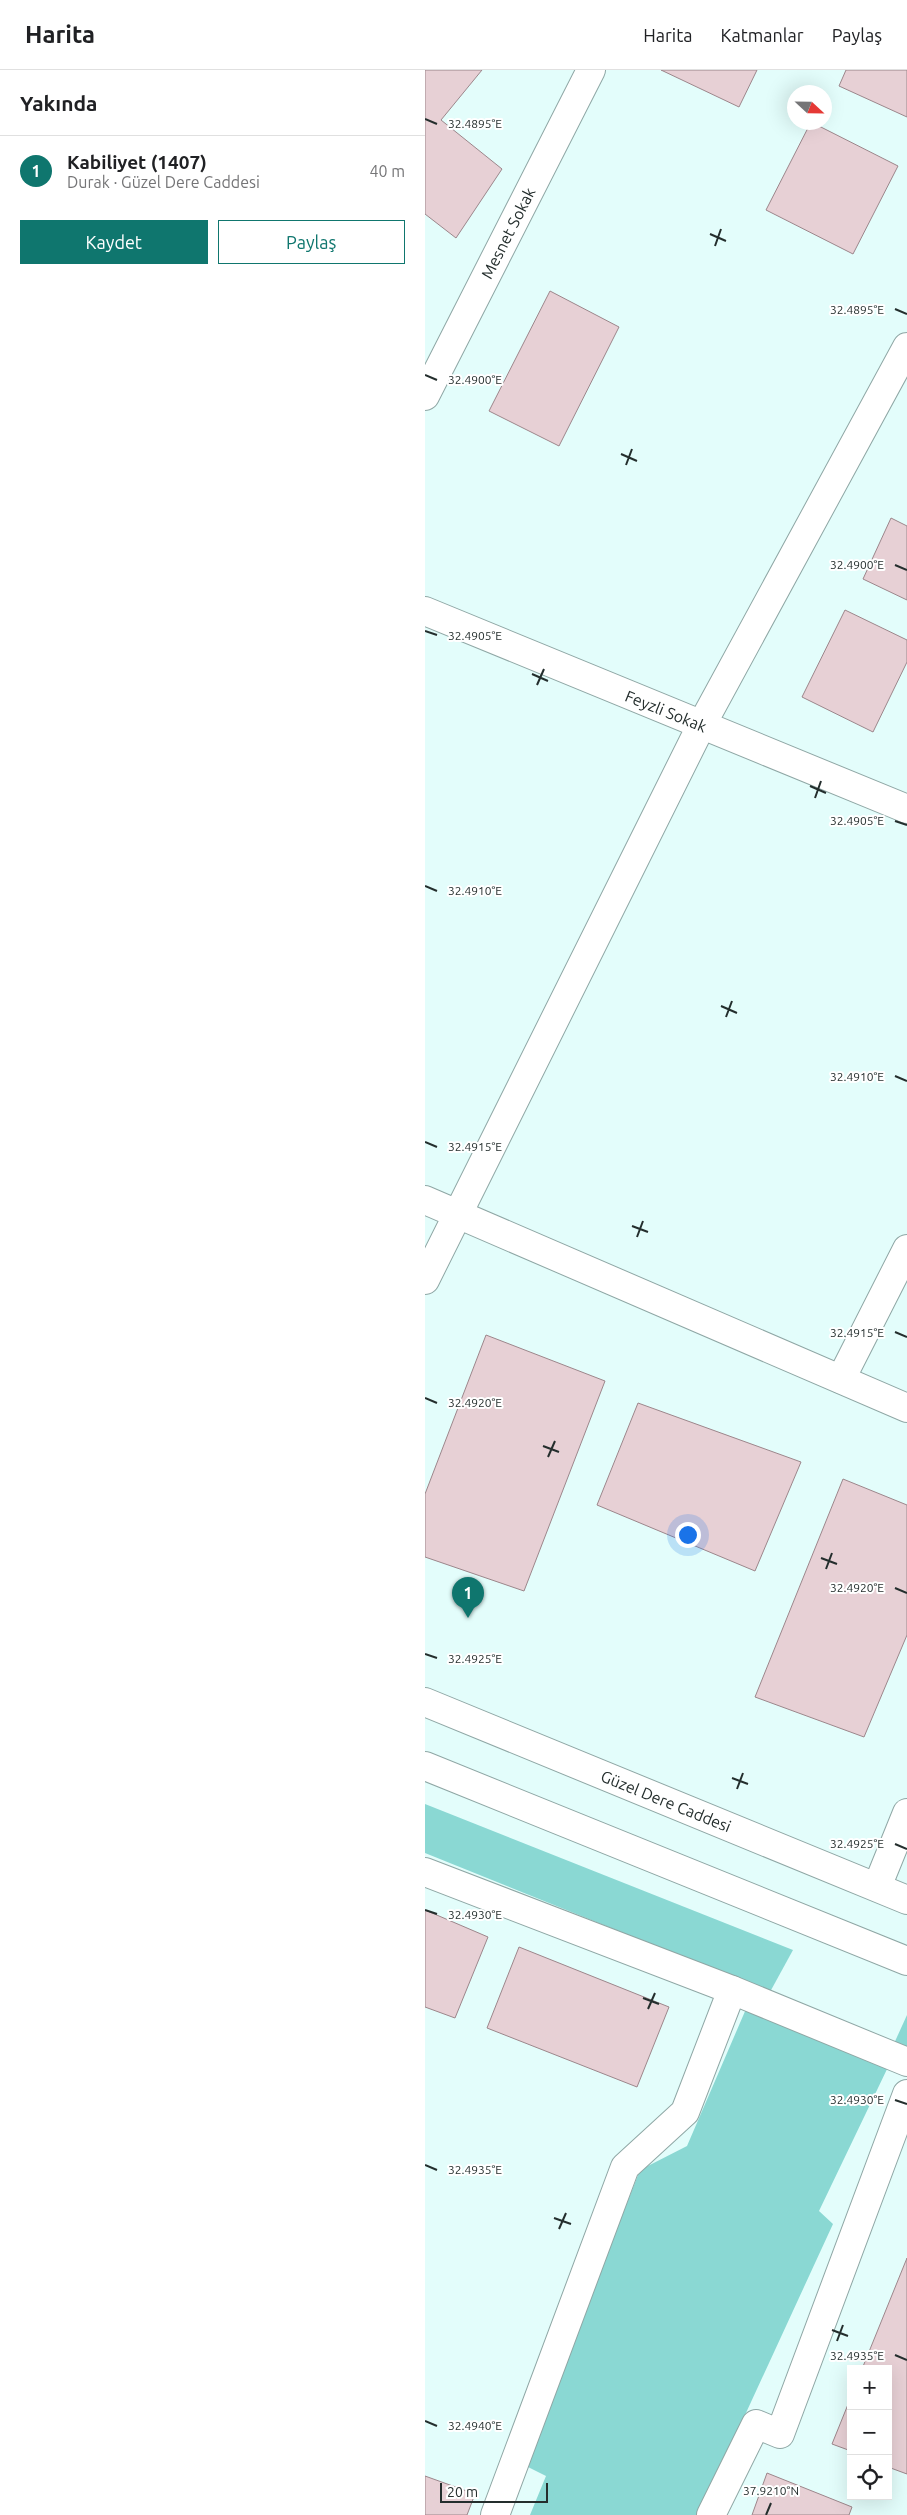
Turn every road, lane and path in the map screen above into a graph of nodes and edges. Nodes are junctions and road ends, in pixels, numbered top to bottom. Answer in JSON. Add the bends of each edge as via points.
{"nodes":[{"id":1,"x":591,"y":70,"type":"edge"},
{"id":2,"x":907,"y":347,"type":"edge"},
{"id":3,"x":425,"y":396,"type":"edge"},
{"id":4,"x":425,"y":611,"type":"edge"},
{"id":5,"x":701,"y":726,"type":"junction"},
{"id":6,"x":907,"y":809,"type":"edge"},
{"id":7,"x":425,"y":1200,"type":"edge"},
{"id":8,"x":458,"y":1213,"type":"junction"},
{"id":9,"x":907,"y":1249,"type":"edge"},
{"id":10,"x":425,"y":1280,"type":"edge"},
{"id":11,"x":841,"y":1379,"type":"junction"},
{"id":12,"x":907,"y":1408,"type":"edge"},
{"id":13,"x":425,"y":1702,"type":"edge"},
{"id":14,"x":425,"y":1766,"type":"edge"},
{"id":15,"x":907,"y":1813,"type":"edge"},
{"id":16,"x":425,"y":1872,"type":"edge"},
{"id":17,"x":877,"y":1887,"type":"junction"},
{"id":18,"x":907,"y":1900,"type":"edge"},
{"id":19,"x":907,"y":1961,"type":"edge"},
{"id":20,"x":732,"y":1990,"type":"junction"},
{"id":21,"x":907,"y":2062,"type":"edge"},
{"id":22,"x":907,"y":2094,"type":"edge"},
{"id":23,"x":495,"y":2515,"type":"edge"},
{"id":24,"x":711,"y":2515,"type":"edge"}],
"edges":[{"from":1,"to":3,"type":"street","name":"Mesnet Sokak"},
{"from":2,"to":5,"type":"street"},
{"from":4,"to":5,"type":"street","name":"Feyzli Sokak"},
{"from":5,"to":6,"type":"street","name":"Feyzli Sokak"},
{"from":5,"to":8,"type":"street"},
{"from":7,"to":8,"type":"street"},
{"from":8,"to":10,"type":"street"},
{"from":8,"to":11,"type":"street"},
{"from":9,"to":11,"type":"street"},
{"from":11,"to":12,"type":"street"},
{"from":13,"to":17,"type":"street","name":"Güzel Dere Caddesi"},
{"from":14,"to":19,"type":"street"},
{"from":15,"to":17,"type":"street"},
{"from":16,"to":20,"type":"street"},
{"from":17,"to":18,"type":"street","name":"Güzel Dere Caddesi"},
{"from":20,"to":21,"type":"street"},
{"from":20,"to":23,"type":"street","via":[[685,2112],[625,2167]]},
{"from":22,"to":24,"type":"street","via":[[780,2434],[756,2424]]}]}
